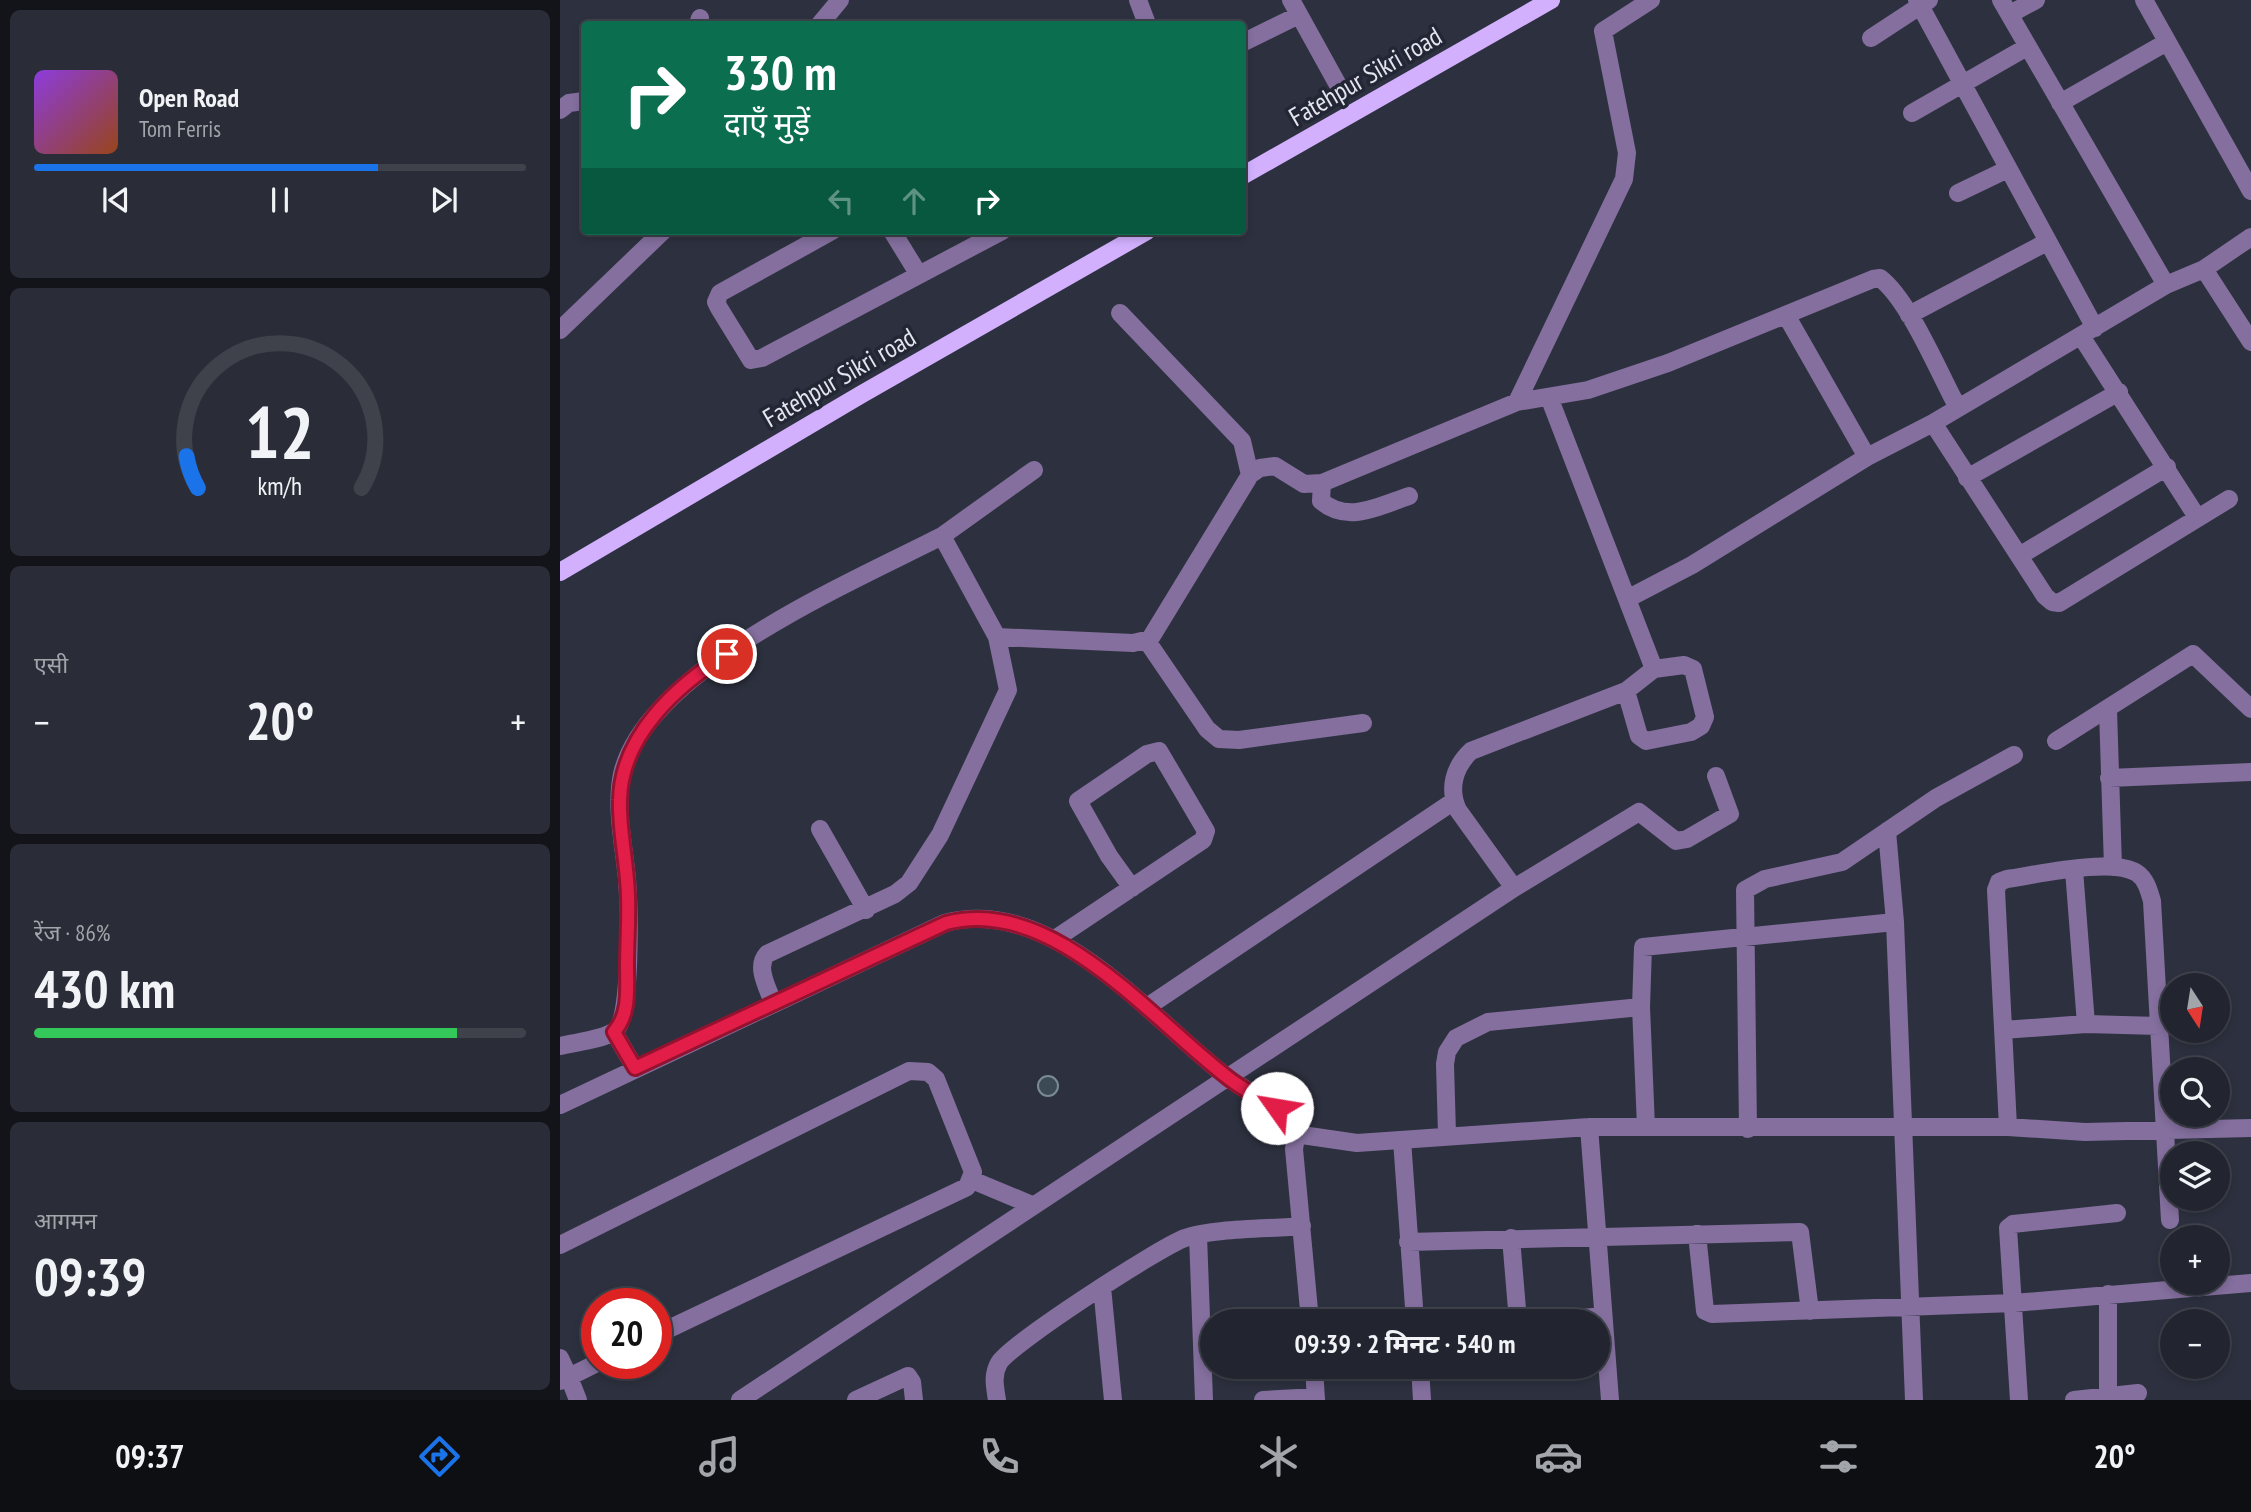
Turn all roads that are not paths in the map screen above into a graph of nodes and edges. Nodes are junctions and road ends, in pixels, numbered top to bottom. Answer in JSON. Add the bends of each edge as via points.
{"nodes":[{"id":1,"x":841,"y":0,"type":"edge"},
{"id":2,"x":1138,"y":0,"type":"edge"},
{"id":3,"x":1551,"y":0,"type":"edge"},
{"id":4,"x":1651,"y":0,"type":"edge"},
{"id":5,"x":2036,"y":0,"type":"edge"},
{"id":6,"x":2144,"y":0,"type":"edge"},
{"id":7,"x":1922,"y":2,"type":"edge"},
{"id":8,"x":1295,"y":7,"type":"edge"},
{"id":9,"x":2006,"y":7,"type":"edge"},
{"id":10,"x":823,"y":21,"type":"edge"},
{"id":11,"x":1146,"y":21,"type":"edge"},
{"id":12,"x":1871,"y":38,"type":"dead end"},
{"id":13,"x":1246,"y":40,"type":"edge"},
{"id":14,"x":2167,"y":42,"type":"junction"},
{"id":15,"x":2027,"y":47,"type":"junction"},
{"id":16,"x":1338,"y":85,"type":"dead end"},
{"id":17,"x":1963,"y":85,"type":"junction"},
{"id":18,"x":581,"y":101,"type":"edge"},
{"id":19,"x":2060,"y":103,"type":"junction"},
{"id":20,"x":560,"y":110,"type":"edge"},
{"id":21,"x":1912,"y":113,"type":"dead end"},
{"id":22,"x":2008,"y":169,"type":"junction"},
{"id":23,"x":1246,"y":174,"type":"edge"},
{"id":24,"x":2251,"y":191,"type":"edge"},
{"id":25,"x":1958,"y":193,"type":"dead end"},
{"id":26,"x":659,"y":235,"type":"edge"},
{"id":27,"x":825,"y":235,"type":"edge"},
{"id":28,"x":894,"y":235,"type":"edge"},
{"id":29,"x":994,"y":235,"type":"edge"},
{"id":30,"x":1140,"y":235,"type":"edge"},
{"id":31,"x":2251,"y":237,"type":"edge"},
{"id":32,"x":2047,"y":242,"type":"junction"},
{"id":33,"x":2204,"y":269,"type":"junction"},
{"id":34,"x":919,"y":275,"type":"junction"},
{"id":35,"x":2166,"y":285,"type":"junction"},
{"id":36,"x":1120,"y":313,"type":"dead end"},
{"id":37,"x":1786,"y":315,"type":"junction"},
{"id":38,"x":1909,"y":315,"type":"junction"},
{"id":39,"x":2245,"y":322,"type":"edge"},
{"id":40,"x":560,"y":330,"type":"edge"},
{"id":41,"x":2088,"y":332,"type":"junction"},
{"id":42,"x":2251,"y":342,"type":"edge"},
{"id":43,"x":2119,"y":392,"type":"junction"},
{"id":44,"x":1549,"y":397,"type":"junction"},
{"id":45,"x":1517,"y":402,"type":"junction"},
{"id":46,"x":1957,"y":406,"type":"junction"},
{"id":47,"x":1933,"y":423,"type":"junction"},
{"id":48,"x":1867,"y":457,"type":"junction"},
{"id":49,"x":2167,"y":467,"type":"junction"},
{"id":50,"x":1034,"y":470,"type":"dead end"},
{"id":51,"x":1250,"y":475,"type":"junction"},
{"id":52,"x":1967,"y":478,"type":"junction"},
{"id":53,"x":1322,"y":483,"type":"junction"},
{"id":54,"x":1409,"y":496,"type":"dead end"},
{"id":55,"x":2229,"y":499,"type":"dead end"},
{"id":56,"x":2197,"y":517,"type":"junction"},
{"id":57,"x":942,"y":536,"type":"junction"},
{"id":58,"x":2019,"y":555,"type":"junction"},
{"id":59,"x":560,"y":572,"type":"edge"},
{"id":60,"x":1627,"y":599,"type":"junction"},
{"id":61,"x":997,"y":638,"type":"junction"},
{"id":62,"x":1147,"y":641,"type":"junction"},
{"id":63,"x":1654,"y":669,"type":"junction"},
{"id":64,"x":1626,"y":691,"type":"junction"},
{"id":65,"x":2251,"y":709,"type":"edge"},
{"id":66,"x":2108,"y":710,"type":"junction"},
{"id":67,"x":1363,"y":723,"type":"dead end"},
{"id":68,"x":2056,"y":741,"type":"dead end"},
{"id":69,"x":2014,"y":755,"type":"dead end"},
{"id":70,"x":2251,"y":772,"type":"edge"},
{"id":71,"x":1716,"y":776,"type":"dead end"},
{"id":72,"x":2109,"y":778,"type":"junction"},
{"id":73,"x":1454,"y":801,"type":"junction"},
{"id":74,"x":820,"y":829,"type":"dead end"},
{"id":75,"x":1887,"y":831,"type":"junction"},
{"id":76,"x":2113,"y":867,"type":"junction"},
{"id":77,"x":2074,"y":870,"type":"junction"},
{"id":78,"x":1132,"y":888,"type":"junction"},
{"id":79,"x":1514,"y":888,"type":"junction"},
{"id":80,"x":866,"y":910,"type":"junction"},
{"id":81,"x":1895,"y":922,"type":"junction"},
{"id":82,"x":1744,"y":936,"type":"junction"},
{"id":83,"x":1055,"y":939,"type":"junction"},
{"id":84,"x":773,"y":1003,"type":"junction"},
{"id":85,"x":1147,"y":1007,"type":"junction"},
{"id":86,"x":1641,"y":1007,"type":"junction"},
{"id":87,"x":2086,"y":1024,"type":"junction"},
{"id":88,"x":2159,"y":1026,"type":"junction"},
{"id":89,"x":2003,"y":1030,"type":"junction"},
{"id":90,"x":614,"y":1032,"type":"junction"},
{"id":91,"x":560,"y":1045,"type":"edge"},
{"id":92,"x":635,"y":1068,"type":"junction"},
{"id":93,"x":1227,"y":1077,"type":"junction"},
{"id":94,"x":560,"y":1105,"type":"edge"},
{"id":95,"x":1277,"y":1108,"type":"dead end"},
{"id":96,"x":1589,"y":1127,"type":"junction"},
{"id":97,"x":2008,"y":1127,"type":"junction"},
{"id":98,"x":1646,"y":1128,"type":"junction"},
{"id":99,"x":2165,"y":1128,"type":"junction"},
{"id":100,"x":2251,"y":1128,"type":"edge"},
{"id":101,"x":1748,"y":1129,"type":"junction"},
{"id":102,"x":1901,"y":1129,"type":"junction"},
{"id":103,"x":1447,"y":1134,"type":"junction"},
{"id":104,"x":1402,"y":1140,"type":"junction"},
{"id":105,"x":972,"y":1180,"type":"junction"},
{"id":106,"x":1032,"y":1205,"type":"junction"},
{"id":107,"x":2117,"y":1213,"type":"dead end"},
{"id":108,"x":2170,"y":1220,"type":"dead end"},
{"id":109,"x":1303,"y":1226,"type":"junction"},
{"id":110,"x":1697,"y":1234,"type":"junction"},
{"id":111,"x":1198,"y":1235,"type":"junction"},
{"id":112,"x":1597,"y":1236,"type":"junction"},
{"id":113,"x":1511,"y":1238,"type":"junction"},
{"id":114,"x":1408,"y":1242,"type":"junction"},
{"id":115,"x":560,"y":1245,"type":"edge"},
{"id":116,"x":2251,"y":1283,"type":"edge"},
{"id":117,"x":1102,"y":1287,"type":"junction"},
{"id":118,"x":2108,"y":1294,"type":"junction"},
{"id":119,"x":2014,"y":1303,"type":"junction"},
{"id":120,"x":1910,"y":1308,"type":"junction"},
{"id":121,"x":1309,"y":1309,"type":"edge"},
{"id":122,"x":1414,"y":1309,"type":"edge"},
{"id":123,"x":1517,"y":1309,"type":"edge"},
{"id":124,"x":1602,"y":1309,"type":"edge"},
{"id":125,"x":1810,"y":1311,"type":"junction"},
{"id":126,"x":672,"y":1327,"type":"edge"},
{"id":127,"x":560,"y":1358,"type":"edge"},
{"id":128,"x":581,"y":1371,"type":"edge"},
{"id":129,"x":565,"y":1379,"type":"edge"},
{"id":130,"x":1315,"y":1379,"type":"edge"},
{"id":131,"x":1420,"y":1379,"type":"edge"},
{"id":132,"x":1608,"y":1379,"type":"edge"},
{"id":133,"x":2138,"y":1392,"type":"dead end"},
{"id":134,"x":2108,"y":1396,"type":"junction"},
{"id":135,"x":1316,"y":1398,"type":"edge"},
{"id":136,"x":861,"y":1399,"type":"edge"},
{"id":137,"x":578,"y":1400,"type":"edge"},
{"id":138,"x":740,"y":1400,"type":"edge"},
{"id":139,"x":914,"y":1400,"type":"edge"},
{"id":140,"x":996,"y":1400,"type":"edge"},
{"id":141,"x":1113,"y":1400,"type":"edge"},
{"id":142,"x":1204,"y":1400,"type":"edge"},
{"id":143,"x":1263,"y":1400,"type":"edge"},
{"id":144,"x":1422,"y":1400,"type":"edge"},
{"id":145,"x":1610,"y":1400,"type":"edge"},
{"id":146,"x":1914,"y":1400,"type":"edge"},
{"id":147,"x":2019,"y":1400,"type":"edge"},
{"id":148,"x":2074,"y":1400,"type":"edge"}],
"edges":[{"from":1,"to":10,"type":"street"},
{"from":2,"to":11,"type":"street"},
{"from":3,"to":23,"type":"main road","name":"Fatehpur Sikri road"},
{"from":4,"to":45,"type":"street","via":[[1602,31],[1627,153],[1624,179]]},
{"from":5,"to":9,"type":"street"},
{"from":6,"to":14,"type":"street"},
{"from":7,"to":12,"type":"street"},
{"from":7,"to":17,"type":"street"},
{"from":8,"to":13,"type":"street"},
{"from":8,"to":16,"type":"street"},
{"from":9,"to":15,"type":"street"},
{"from":14,"to":19,"type":"street"},
{"from":14,"to":24,"type":"street"},
{"from":15,"to":17,"type":"street"},
{"from":15,"to":19,"type":"street"},
{"from":17,"to":21,"type":"street"},
{"from":17,"to":22,"type":"street"},
{"from":18,"to":20,"type":"street"},
{"from":19,"to":35,"type":"street"},
{"from":22,"to":25,"type":"street"},
{"from":22,"to":32,"type":"street"},
{"from":26,"to":40,"type":"street"},
{"from":27,"to":34,"type":"street","via":[[718,297],[719,308],[751,360]]},
{"from":28,"to":34,"type":"street"},
{"from":29,"to":34,"type":"street"},
{"from":30,"to":59,"type":"main road","name":"Fatehpur Sikri road"},
{"from":31,"to":33,"type":"street"},
{"from":32,"to":38,"type":"street"},
{"from":32,"to":41,"type":"street"},
{"from":33,"to":35,"type":"street"},
{"from":33,"to":39,"type":"street"},
{"from":35,"to":41,"type":"street"},
{"from":36,"to":51,"type":"street","via":[[1242,441]]},
{"from":37,"to":38,"type":"street","via":[[1880,278]]},
{"from":37,"to":44,"type":"street","via":[[1668,363],[1588,390]]},
{"from":37,"to":48,"type":"street"},
{"from":38,"to":46,"type":"street"},
{"from":39,"to":42,"type":"street"},
{"from":41,"to":43,"type":"street"},
{"from":41,"to":46,"type":"street"},
{"from":43,"to":49,"type":"street"},
{"from":43,"to":52,"type":"street"},
{"from":44,"to":45,"type":"street"},
{"from":44,"to":60,"type":"street"},
{"from":45,"to":53,"type":"street"},
{"from":46,"to":47,"type":"street"},
{"from":47,"to":48,"type":"street"},
{"from":47,"to":52,"type":"street"},
{"from":48,"to":60,"type":"street","via":[[1692,565]]},
{"from":49,"to":56,"type":"street"},
{"from":49,"to":58,"type":"street"},
{"from":50,"to":57,"type":"street"},
{"from":51,"to":53,"type":"street","via":[[1275,466],[1304,484]]},
{"from":51,"to":62,"type":"street"},
{"from":52,"to":58,"type":"street"},
{"from":53,"to":54,"type":"street","via":[[1321,501],[1342,513],[1353,514]]},
{"from":55,"to":56,"type":"street"},
{"from":56,"to":58,"type":"street","via":[[2059,603],[2045,596]]},
{"from":57,"to":61,"type":"street"},
{"from":57,"to":90,"type":"street","via":[[821,596],[703,669],[645,726],[622,775],[628,884],[627,1002],[623,1022]]},
{"from":60,"to":63,"type":"street"},
{"from":61,"to":62,"type":"street"},
{"from":61,"to":80,"type":"street","via":[[1008,690],[978,757],[940,835],[909,883]]},
{"from":62,"to":67,"type":"street","via":[[1207,729],[1219,739]]},
{"from":63,"to":64,"type":"street"},
{"from":63,"to":64,"type":"street","via":[[1693,669],[1705,717],[1701,726],[1646,741],[1639,736]]},
{"from":64,"to":73,"type":"street","via":[[1471,751],[1455,771]]},
{"from":65,"to":66,"type":"street","via":[[2193,654]]},
{"from":66,"to":68,"type":"street"},
{"from":66,"to":72,"type":"street"},
{"from":69,"to":75,"type":"street"},
{"from":70,"to":72,"type":"street"},
{"from":71,"to":79,"type":"street","via":[[1730,814],[1687,839],[1676,841],[1644,814],[1633,814]]},
{"from":72,"to":76,"type":"street"},
{"from":73,"to":79,"type":"street"},
{"from":73,"to":85,"type":"street"},
{"from":74,"to":80,"type":"street"},
{"from":75,"to":81,"type":"street"},
{"from":75,"to":82,"type":"street","via":[[1834,865],[1751,885],[1745,890]]},
{"from":76,"to":77,"type":"street"},
{"from":76,"to":88,"type":"street","via":[[2139,874],[2152,901]]},
{"from":77,"to":87,"type":"street"},
{"from":77,"to":89,"type":"street","via":[[1999,883]]},
{"from":78,"to":78,"type":"street","via":[[1206,837],[1159,751],[1147,754],[1078,801]]},
{"from":78,"to":83,"type":"street"},
{"from":79,"to":93,"type":"street"},
{"from":80,"to":84,"type":"street","via":[[767,954],[761,969]]},
{"from":81,"to":82,"type":"street"},
{"from":81,"to":102,"type":"street"},
{"from":82,"to":86,"type":"street","via":[[1643,947]]},
{"from":82,"to":101,"type":"street"},
{"from":83,"to":84,"type":"street","via":[[1013,921],[959,919]]},
{"from":83,"to":85,"type":"street"},
{"from":84,"to":92,"type":"street"},
{"from":85,"to":93,"type":"street"},
{"from":86,"to":98,"type":"street"},
{"from":86,"to":103,"type":"street","via":[[1488,1023],[1456,1038],[1445,1064]]},
{"from":87,"to":88,"type":"street"},
{"from":87,"to":89,"type":"street"},
{"from":88,"to":99,"type":"street"},
{"from":89,"to":97,"type":"street"},
{"from":90,"to":91,"type":"street"},
{"from":90,"to":92,"type":"street"},
{"from":92,"to":94,"type":"street"},
{"from":93,"to":95,"type":"street"},
{"from":93,"to":106,"type":"street"},
{"from":96,"to":98,"type":"street"},
{"from":96,"to":103,"type":"street"},
{"from":96,"to":112,"type":"street"},
{"from":97,"to":99,"type":"street","via":[[2085,1132]]},
{"from":97,"to":102,"type":"street"},
{"from":98,"to":101,"type":"street"},
{"from":99,"to":100,"type":"street"},
{"from":99,"to":108,"type":"street"},
{"from":101,"to":102,"type":"street"},
{"from":102,"to":120,"type":"street"},
{"from":103,"to":104,"type":"street"},
{"from":104,"to":109,"type":"street","via":[[1357,1143],[1296,1137]]},
{"from":104,"to":114,"type":"street"},
{"from":105,"to":106,"type":"street"},
{"from":105,"to":115,"type":"street","via":[[973,1172],[936,1079],[928,1072],[909,1071]]},
{"from":105,"to":126,"type":"street","via":[[967,1187]]},
{"from":106,"to":138,"type":"street"},
{"from":107,"to":119,"type":"street","via":[[2013,1224],[2007,1233]]},
{"from":109,"to":111,"type":"street"},
{"from":109,"to":121,"type":"street"},
{"from":110,"to":112,"type":"street"},
{"from":110,"to":125,"type":"street","via":[[1801,1233]]},
{"from":110,"to":125,"type":"street","via":[[1707,1314]]},
{"from":111,"to":117,"type":"street","via":[[1177,1241]]},
{"from":111,"to":142,"type":"street"},
{"from":112,"to":113,"type":"street"},
{"from":112,"to":124,"type":"street"},
{"from":113,"to":114,"type":"street"},
{"from":113,"to":123,"type":"street"},
{"from":114,"to":122,"type":"street"},
{"from":116,"to":118,"type":"street"},
{"from":117,"to":140,"type":"street","via":[[1003,1357],[994,1376]]},
{"from":117,"to":141,"type":"street"},
{"from":118,"to":119,"type":"street"},
{"from":118,"to":134,"type":"street"},
{"from":119,"to":120,"type":"street"},
{"from":119,"to":147,"type":"street"},
{"from":120,"to":125,"type":"street"},
{"from":120,"to":146,"type":"street"},
{"from":127,"to":129,"type":"street"},
{"from":128,"to":129,"type":"street"},
{"from":129,"to":137,"type":"street"},
{"from":130,"to":135,"type":"street"},
{"from":131,"to":144,"type":"street"},
{"from":132,"to":145,"type":"street"},
{"from":133,"to":134,"type":"street"},
{"from":134,"to":148,"type":"street"},
{"from":135,"to":143,"type":"street"},
{"from":136,"to":139,"type":"street","via":[[908,1376]]}]}
